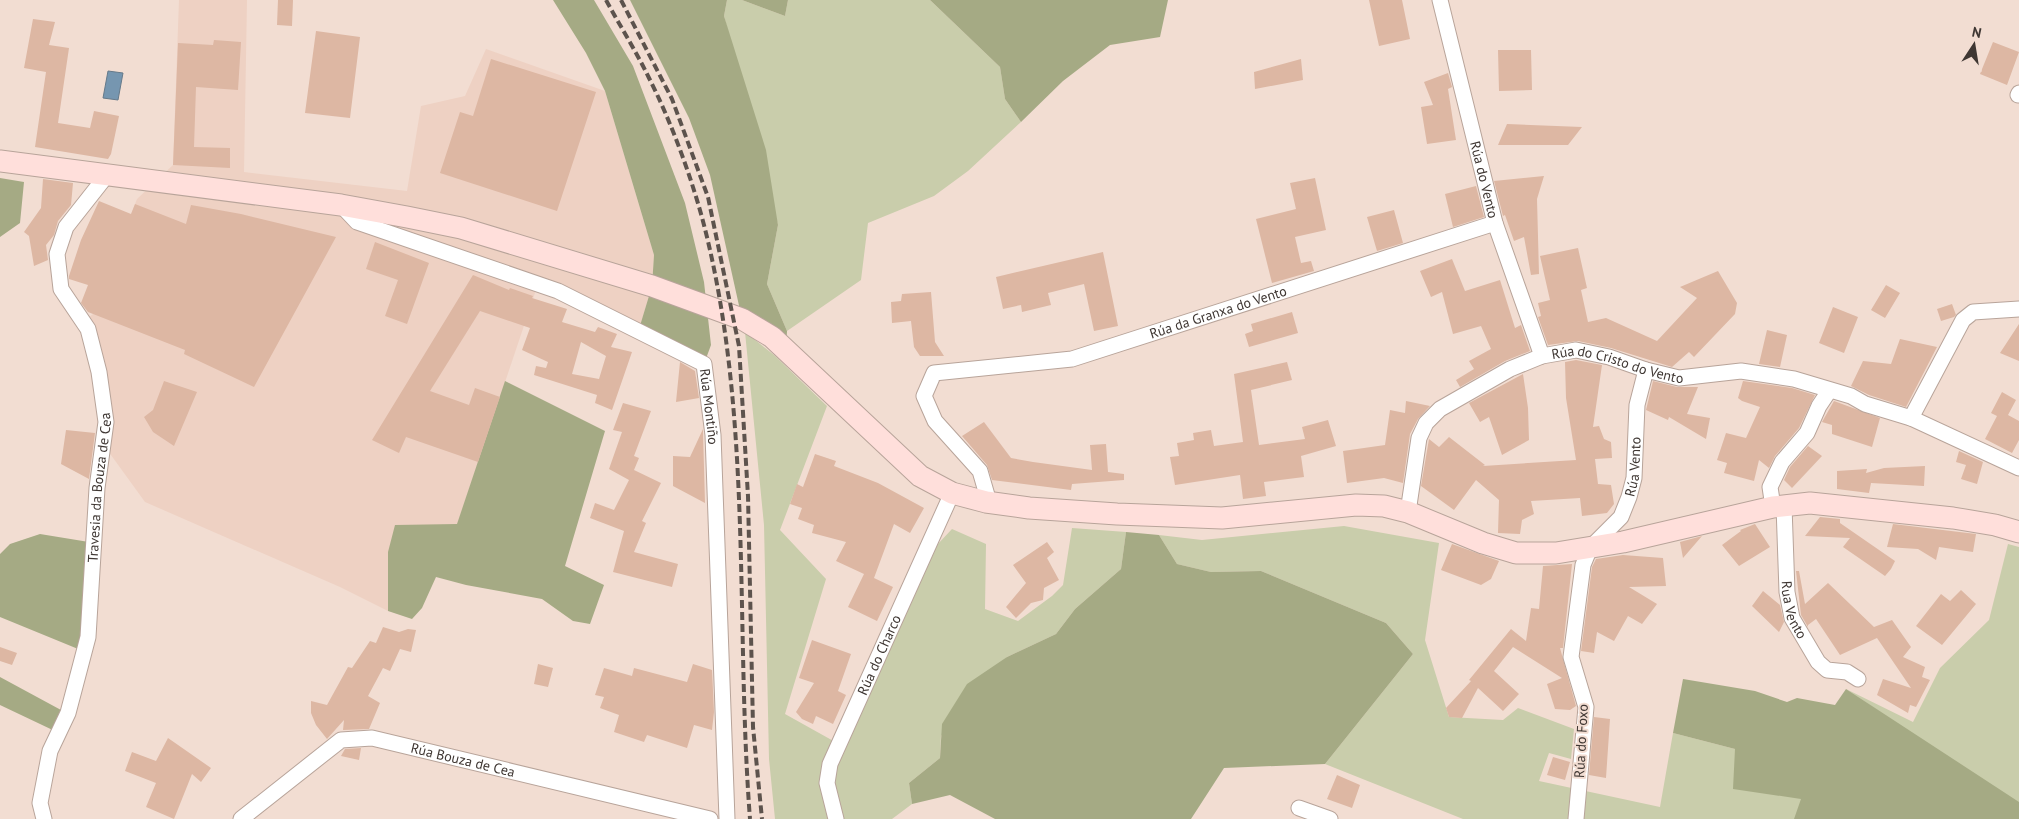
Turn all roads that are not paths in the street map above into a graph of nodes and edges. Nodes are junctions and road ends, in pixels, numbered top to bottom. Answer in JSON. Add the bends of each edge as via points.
{"nodes":[{"id":1,"x":1440,"y":0,"type":"edge"},
{"id":2,"x":0,"y":161,"type":"edge"},
{"id":3,"x":107,"y":175,"type":"junction"},
{"id":4,"x":341,"y":205,"type":"junction"},
{"id":5,"x":1495,"y":223,"type":"junction"},
{"id":6,"x":2019,"y":309,"type":"edge"},
{"id":7,"x":1542,"y":356,"type":"junction"},
{"id":8,"x":1646,"y":370,"type":"junction"},
{"id":9,"x":1829,"y":391,"type":"junction"},
{"id":10,"x":1911,"y":418,"type":"junction"},
{"id":11,"x":2019,"y":468,"type":"edge"},
{"id":12,"x":952,"y":493,"type":"junction"},
{"id":13,"x":989,"y":502,"type":"junction"},
{"id":14,"x":1779,"y":506,"type":"junction"},
{"id":15,"x":1408,"y":512,"type":"junction"},
{"id":16,"x":2019,"y":532,"type":"edge"},
{"id":17,"x":1590,"y":548,"type":"junction"},
{"id":18,"x":1858,"y":679,"type":"dead end"},
{"id":19,"x":1300,"y":808,"type":"dead end"},
{"id":20,"x":44,"y":819,"type":"edge"},
{"id":21,"x":241,"y":819,"type":"edge"},
{"id":22,"x":710,"y":819,"type":"edge"},
{"id":23,"x":727,"y":819,"type":"edge"},
{"id":24,"x":836,"y":819,"type":"edge"},
{"id":25,"x":1330,"y":819,"type":"edge"},
{"id":26,"x":1576,"y":819,"type":"edge"}],
"edges":[{"from":1,"to":5,"type":"street","name":"Rúa do Vento"},
{"from":2,"to":3,"type":"main road"},
{"from":3,"to":4,"type":"main road"},
{"from":3,"to":20,"type":"street","name":"Travesia da Bouza de Cea","via":[[66,227],[57,254],[62,289],[88,329],[106,422],[88,638],[68,713],[50,751],[40,802]]},
{"from":4,"to":12,"type":"main road","via":[[461,228],[652,286],[742,319],[772,337],[920,476]]},
{"from":4,"to":23,"type":"street","name":"Rúa Montiño","via":[[357,222],[558,291],[704,364],[713,435]]},
{"from":5,"to":7,"type":"street","name":"Rúa do Vento"},
{"from":5,"to":13,"type":"street","name":"Rúa da Granxa do Vento","via":[[1072,358],[934,373],[924,396],[935,421],[980,471]]},
{"from":6,"to":10,"type":"street","via":[[1973,312],[1963,320]]},
{"from":7,"to":8,"type":"street","name":"Rúa do Cristo do Vento","via":[[1576,350]]},
{"from":7,"to":15,"type":"street","name":"Rúa do Cristo do Vento","via":[[1510,369],[1440,409],[1426,423],[1419,438]]},
{"from":8,"to":9,"type":"street","name":"Rúa do Cristo do Vento","via":[[1679,378],[1741,371],[1794,379]]},
{"from":8,"to":17,"type":"street","name":"Rúa Vento","via":[[1637,406],[1634,478],[1629,497],[1621,517]]},
{"from":9,"to":10,"type":"street","name":"Rúa do Cristo do Vento"},
{"from":9,"to":14,"type":"street","via":[[1807,433],[1782,462],[1770,487]]},
{"from":10,"to":11,"type":"street","name":"Rúa do Cristo do Vento"},
{"from":12,"to":13,"type":"main road"},
{"from":12,"to":24,"type":"street","name":"Rúa do Charco","via":[[830,764],[827,783]]},
{"from":13,"to":15,"type":"main road","via":[[1170,518],[1222,518],[1356,505],[1384,506]]},
{"from":14,"to":16,"type":"main road","via":[[1810,503],[1953,518]]},
{"from":14,"to":17,"type":"main road"},
{"from":14,"to":18,"type":"street","name":"Rua Vento","via":[[1792,618],[1818,662],[1827,670],[1847,672]]},
{"from":15,"to":17,"type":"main road","via":[[1516,553],[1556,554]]},
{"from":17,"to":26,"type":"street","name":"Rúa do Foxo","via":[[1583,565],[1571,657],[1586,707]]},
{"from":19,"to":25,"type":"street"},
{"from":21,"to":22,"type":"street","name":"Rúa Bouza de Cea","via":[[342,740],[372,738]]}]}
